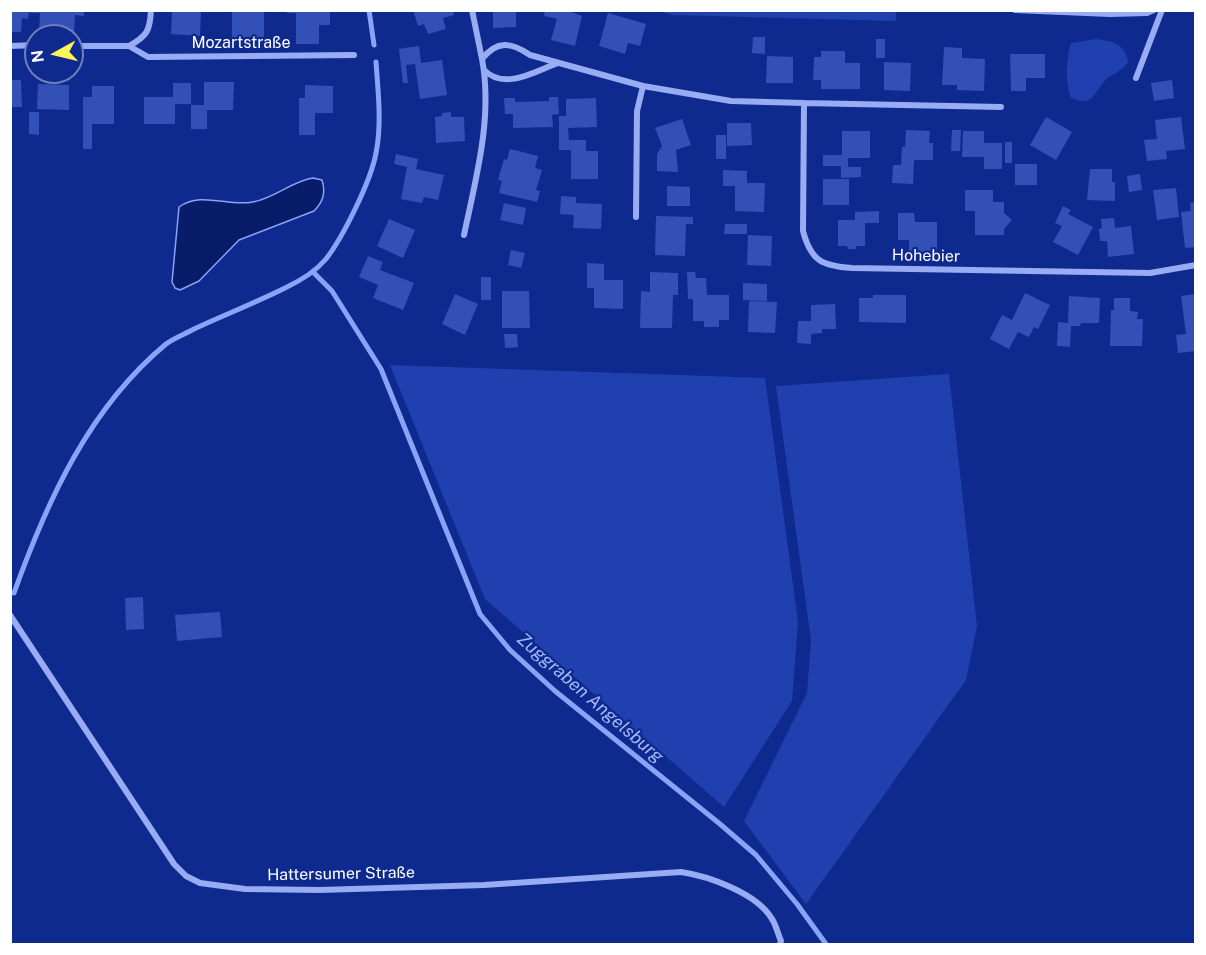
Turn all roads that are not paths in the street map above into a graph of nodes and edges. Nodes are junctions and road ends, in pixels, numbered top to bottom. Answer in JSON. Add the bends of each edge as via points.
{"nodes":[{"id":1,"x":151,"y":10,"type":"edge"},
{"id":2,"x":472,"y":10,"type":"edge"},
{"id":3,"x":1015,"y":10,"type":"edge"},
{"id":4,"x":1154,"y":10,"type":"edge"},
{"id":5,"x":1162,"y":10,"type":"edge"},
{"id":6,"x":84,"y":46,"type":"edge"},
{"id":7,"x":129,"y":46,"type":"junction"},
{"id":8,"x":354,"y":56,"type":"dead end"},
{"id":9,"x":482,"y":59,"type":"junction"},
{"id":10,"x":559,"y":63,"type":"junction"},
{"id":11,"x":484,"y":69,"type":"junction"},
{"id":12,"x":1136,"y":78,"type":"dead end"},
{"id":13,"x":643,"y":86,"type":"junction"},
{"id":14,"x":804,"y":103,"type":"junction"},
{"id":15,"x":1001,"y":107,"type":"dead end"},
{"id":16,"x":636,"y":217,"type":"dead end"},
{"id":17,"x":464,"y":235,"type":"dead end"},
{"id":18,"x":1196,"y":265,"type":"edge"},
{"id":19,"x":10,"y":615,"type":"edge"},
{"id":20,"x":780,"y":945,"type":"edge"}],
"edges":[{"from":1,"to":7,"type":"street","via":[[150,26],[143,38]]},
{"from":2,"to":9,"type":"street"},
{"from":3,"to":4,"type":"street","via":[[1110,14]]},
{"from":5,"to":12,"type":"street"},
{"from":6,"to":7,"type":"street","name":"Mozartstraße"},
{"from":7,"to":8,"type":"street","name":"Mozartstraße","via":[[148,57]]},
{"from":9,"to":10,"type":"street","via":[[490,49],[507,45]]},
{"from":9,"to":11,"type":"street"},
{"from":10,"to":11,"type":"street","via":[[515,79],[490,76]]},
{"from":10,"to":13,"type":"street"},
{"from":11,"to":17,"type":"street","via":[[482,134]]},
{"from":13,"to":14,"type":"street","via":[[731,100]]},
{"from":13,"to":16,"type":"street","via":[[637,111]]},
{"from":14,"to":15,"type":"street"},
{"from":14,"to":18,"type":"street","name":"Hohebier","via":[[803,231],[812,255],[831,267],[1150,273]]},
{"from":19,"to":20,"type":"street","name":"Hattersumer Straße","via":[[174,864],[200,883],[245,889],[320,890],[484,885],[681,872],[736,889],[762,906],[772,919]]}]}
